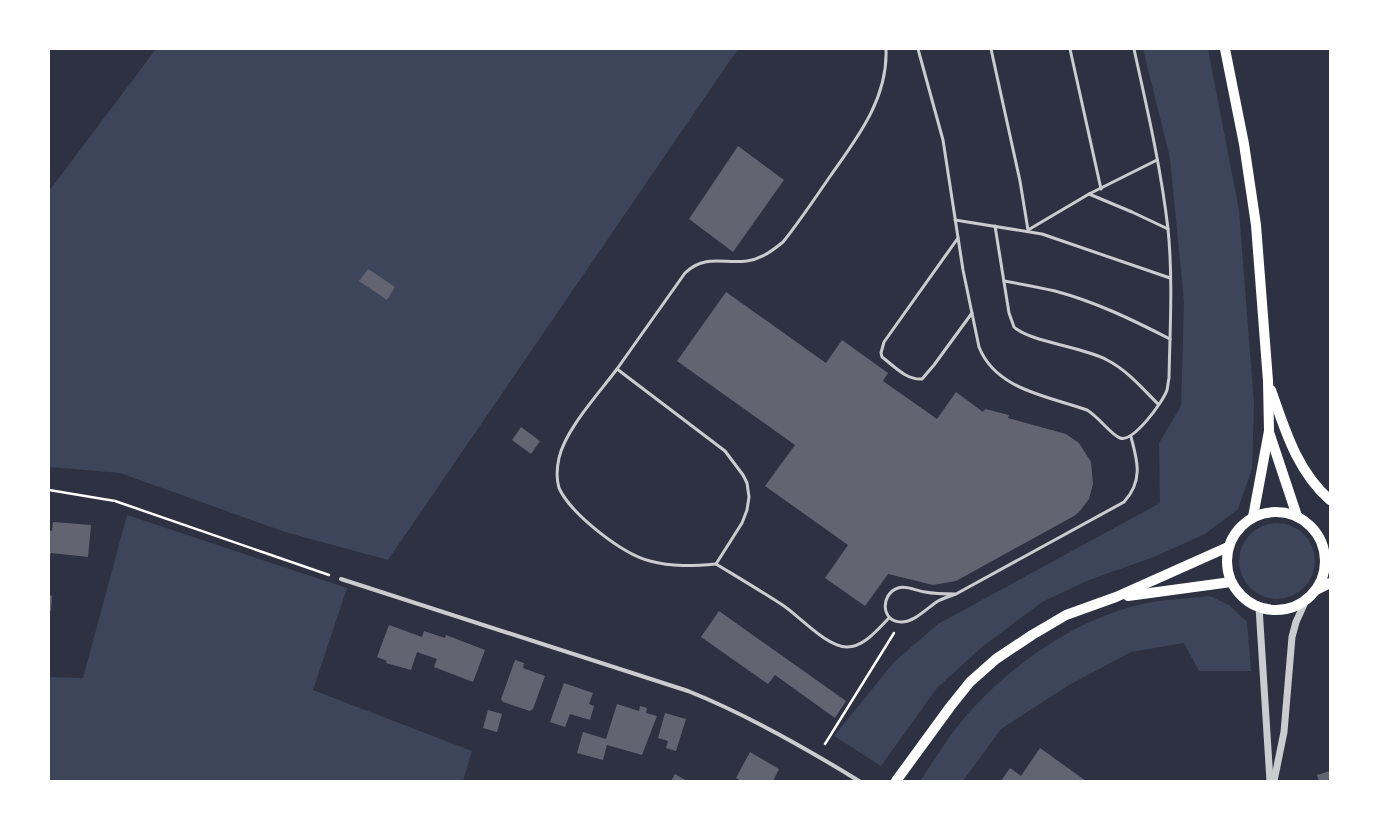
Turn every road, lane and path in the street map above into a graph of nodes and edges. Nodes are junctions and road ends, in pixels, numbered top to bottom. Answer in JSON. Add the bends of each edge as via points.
{"nodes":[{"id":1,"x":886,"y":49,"type":"edge"},
{"id":2,"x":918,"y":49,"type":"edge"},
{"id":3,"x":991,"y":49,"type":"edge"},
{"id":4,"x":1070,"y":49,"type":"edge"},
{"id":5,"x":1134,"y":49,"type":"edge"},
{"id":6,"x":1225,"y":49,"type":"edge"},
{"id":7,"x":1157,"y":160,"type":"junction"},
{"id":8,"x":1101,"y":189,"type":"junction"},
{"id":9,"x":1089,"y":194,"type":"junction"},
{"id":10,"x":955,"y":220,"type":"junction"},
{"id":11,"x":995,"y":226,"type":"junction"},
{"id":12,"x":1168,"y":229,"type":"junction"},
{"id":13,"x":1028,"y":230,"type":"junction"},
{"id":14,"x":958,"y":238,"type":"junction"},
{"id":15,"x":1170,"y":278,"type":"junction"},
{"id":16,"x":1004,"y":281,"type":"junction"},
{"id":17,"x":972,"y":313,"type":"junction"},
{"id":18,"x":1170,"y":339,"type":"junction"},
{"id":19,"x":617,"y":369,"type":"junction"},
{"id":20,"x":1268,"y":381,"type":"junction"},
{"id":21,"x":1158,"y":404,"type":"junction"},
{"id":22,"x":1269,"y":431,"type":"junction"},
{"id":23,"x":1131,"y":437,"type":"junction"},
{"id":24,"x":49,"y":490,"type":"edge"},
{"id":25,"x":1330,"y":500,"type":"edge"},
{"id":26,"x":1296,"y":516,"type":"junction"},
{"id":27,"x":1253,"y":517,"type":"junction"},
{"id":28,"x":1325,"y":538,"type":"edge"},
{"id":29,"x":1228,"y":546,"type":"junction"},
{"id":30,"x":716,"y":564,"type":"junction"},
{"id":31,"x":341,"y":579,"type":"joint"},
{"id":32,"x":1231,"y":582,"type":"junction"},
{"id":33,"x":1330,"y":583,"type":"edge"},
{"id":34,"x":1316,"y":590,"type":"junction"},
{"id":35,"x":956,"y":594,"type":"junction"},
{"id":36,"x":1116,"y":597,"type":"junction"},
{"id":37,"x":1306,"y":600,"type":"junction"},
{"id":38,"x":1259,"y":607,"type":"junction"},
{"id":39,"x":889,"y":618,"type":"junction"},
{"id":40,"x":902,"y":622,"type":"junction"},
{"id":41,"x":817,"y":756,"type":"junction"},
{"id":42,"x":859,"y":781,"type":"edge"},
{"id":43,"x":896,"y":781,"type":"edge"},
{"id":44,"x":1270,"y":781,"type":"edge"},
{"id":45,"x":1274,"y":781,"type":"edge"}],
"edges":[{"from":1,"to":19,"type":"lane","via":[[883,84],[872,113],[783,242],[759,258],[701,262],[692,266],[684,273]]},
{"from":2,"to":10,"type":"lane","via":[[943,140]]},
{"from":3,"to":13,"type":"lane"},
{"from":4,"to":8,"type":"lane"},
{"from":5,"to":7,"type":"lane"},
{"from":6,"to":20,"type":"main road","via":[[1244,144],[1256,225]]},
{"from":7,"to":8,"type":"lane"},
{"from":7,"to":12,"type":"lane"},
{"from":8,"to":9,"type":"lane"},
{"from":9,"to":12,"type":"lane"},
{"from":9,"to":13,"type":"lane"},
{"from":10,"to":11,"type":"lane"},
{"from":10,"to":14,"type":"lane"},
{"from":11,"to":13,"type":"lane"},
{"from":11,"to":16,"type":"lane"},
{"from":12,"to":15,"type":"lane"},
{"from":13,"to":15,"type":"lane"},
{"from":14,"to":17,"type":"lane"},
{"from":14,"to":17,"type":"lane","via":[[884,342],[882,357],[906,376],[914,380],[922,379]]},
{"from":15,"to":18,"type":"lane"},
{"from":16,"to":18,"type":"lane","via":[[1055,291],[1083,300],[1127,317]]},
{"from":16,"to":21,"type":"lane","via":[[1011,322],[1018,331],[1081,349],[1107,360],[1131,378]]},
{"from":17,"to":23,"type":"lane","via":[[983,358],[998,375],[1011,384],[1087,410],[1096,415],[1119,438]]},
{"from":18,"to":21,"type":"lane","via":[[1167,391]]},
{"from":19,"to":30,"type":"lane","via":[[725,451],[743,475],[749,497],[747,510],[742,523]]},
{"from":19,"to":30,"type":"lane","via":[[563,443],[557,472],[559,487],[582,517],[605,537],[634,556],[673,566]]},
{"from":20,"to":22,"type":"main road"},
{"from":20,"to":25,"type":"main road","via":[[1293,451],[1319,490]]},
{"from":21,"to":23,"type":"lane"},
{"from":22,"to":26,"type":"main road"},
{"from":22,"to":27,"type":"main road"},
{"from":23,"to":35,"type":"lane","via":[[1136,453],[1138,476],[1132,493],[1124,502]]},
{"from":24,"to":31,"type":"path","via":[[115,501]]},
{"from":26,"to":27,"type":"main road","via":[[1275,511]]},
{"from":26,"to":28,"type":"main road"},
{"from":27,"to":29,"type":"main road","via":[[1242,524]]},
{"from":28,"to":34,"type":"main road","via":[[1325,559],[1321,580]]},
{"from":29,"to":32,"type":"main road","via":[[1227,571]]},
{"from":29,"to":36,"type":"main road"},
{"from":30,"to":39,"type":"lane","via":[[785,607],[827,640],[847,647],[871,636]]},
{"from":31,"to":41,"type":"street","via":[[688,691],[754,720]]},
{"from":32,"to":36,"type":"main road"},
{"from":32,"to":38,"type":"main road","via":[[1248,602]]},
{"from":33,"to":34,"type":"main road"},
{"from":34,"to":37,"type":"main road"},
{"from":35,"to":39,"type":"lane","via":[[897,588],[884,605]]},
{"from":35,"to":40,"type":"lane","via":[[940,600],[914,618]]},
{"from":36,"to":43,"type":"main road","via":[[1066,615],[996,659],[970,682]]},
{"from":37,"to":38,"type":"main road","via":[[1283,609]]},
{"from":37,"to":45,"type":"street","via":[[1292,637],[1284,732]]},
{"from":38,"to":44,"type":"street"},
{"from":39,"to":40,"type":"lane"},
{"from":40,"to":41,"type":"path"},
{"from":41,"to":42,"type":"street"}]}
